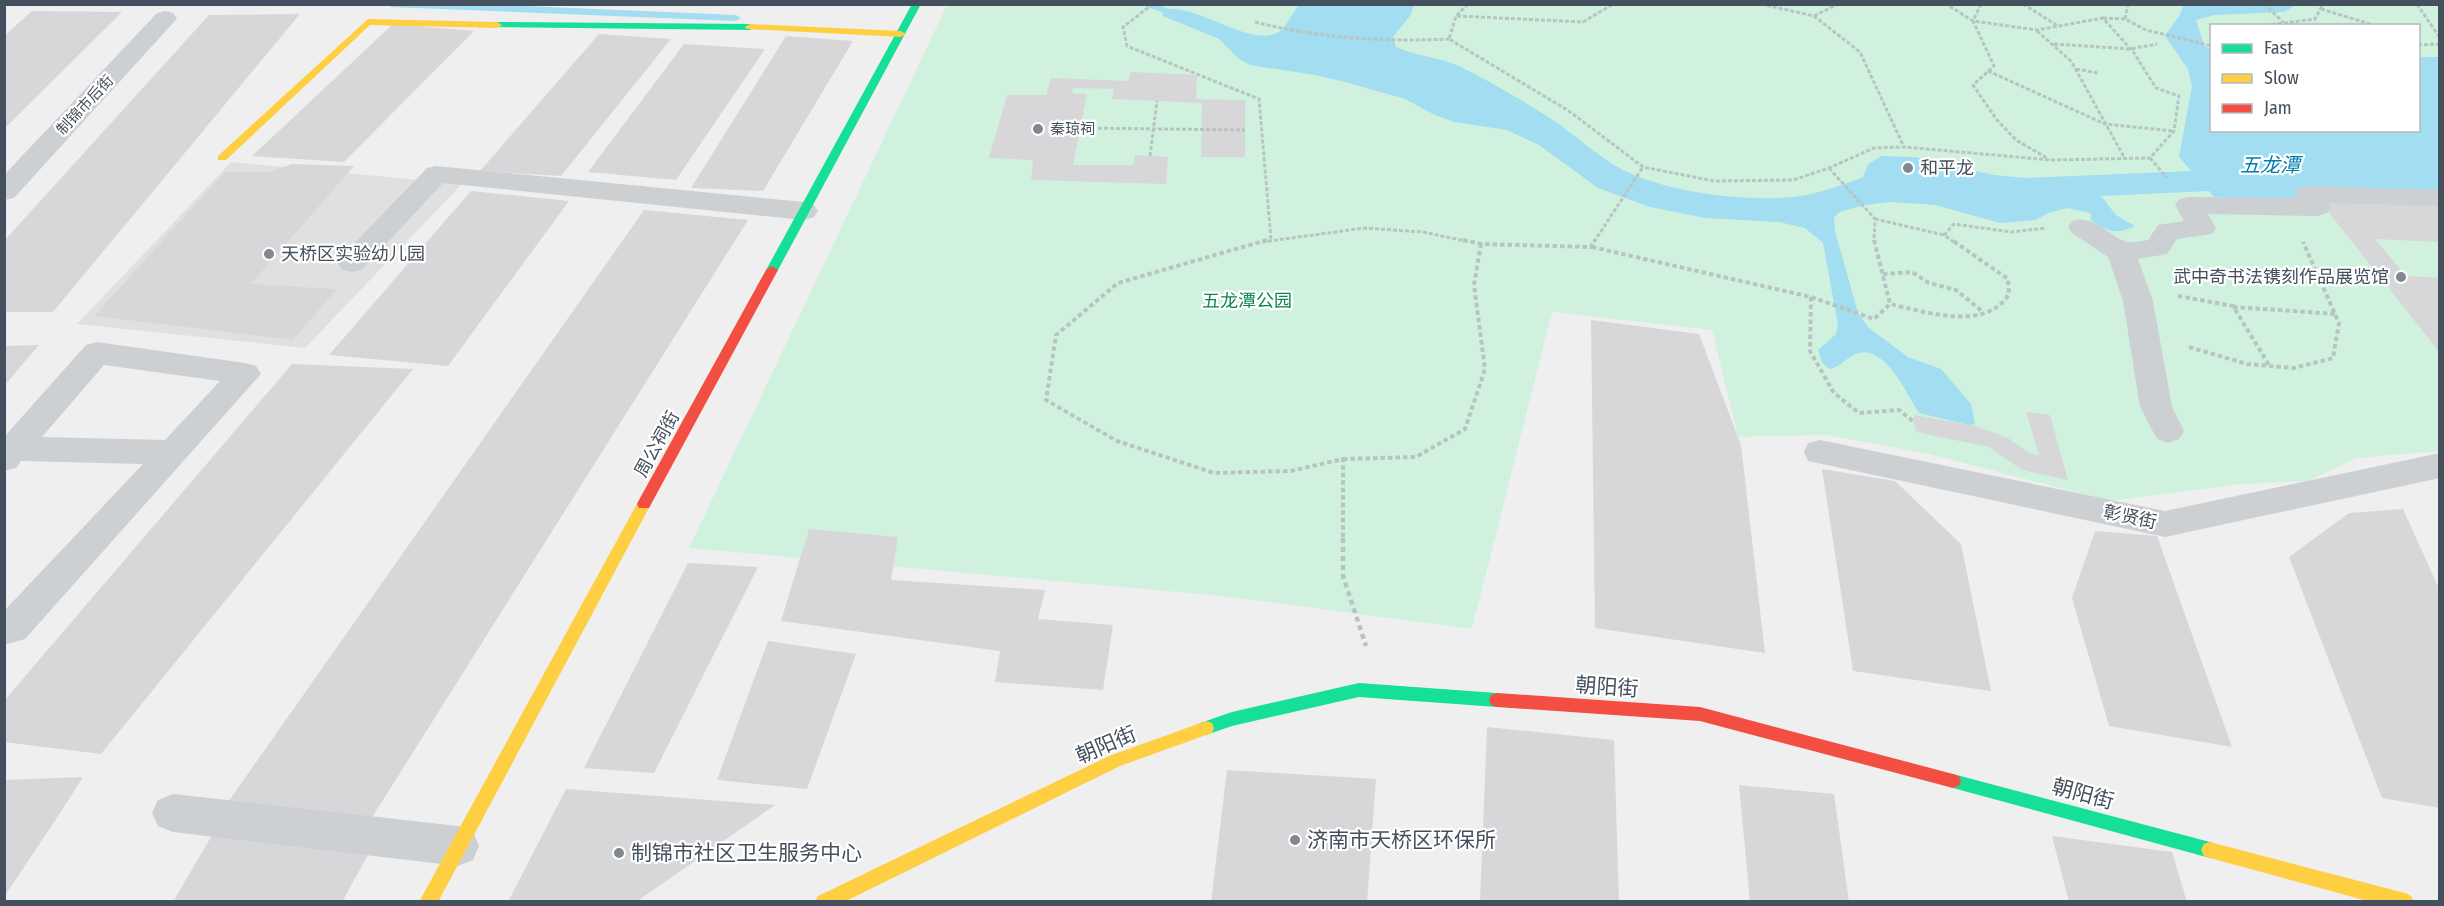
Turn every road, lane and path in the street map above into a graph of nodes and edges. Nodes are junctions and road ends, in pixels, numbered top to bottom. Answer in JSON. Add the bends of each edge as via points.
{"nodes":[{"id":1,"x":917,"y":4,"type":"edge"},
{"id":2,"x":1153,"y":4,"type":"edge"},
{"id":3,"x":1468,"y":4,"type":"edge"},
{"id":4,"x":1613,"y":4,"type":"edge"},
{"id":5,"x":1838,"y":4,"type":"edge"},
{"id":6,"x":1946,"y":4,"type":"edge"},
{"id":7,"x":1981,"y":4,"type":"edge"},
{"id":8,"x":2023,"y":4,"type":"edge"},
{"id":9,"x":2128,"y":4,"type":"edge"},
{"id":10,"x":2264,"y":4,"type":"edge"},
{"id":11,"x":2323,"y":4,"type":"edge"},
{"id":12,"x":2417,"y":4,"type":"edge"},
{"id":13,"x":1763,"y":5,"type":"edge"},
{"id":14,"x":2321,"y":9,"type":"junction"},
{"id":15,"x":1456,"y":16,"type":"junction"},
{"id":16,"x":1814,"y":16,"type":"junction"},
{"id":17,"x":165,"y":18,"type":"dead end"},
{"id":18,"x":2103,"y":18,"type":"junction"},
{"id":19,"x":2125,"y":19,"type":"junction"},
{"id":20,"x":1973,"y":21,"type":"junction"},
{"id":21,"x":1256,"y":22,"type":"dead end"},
{"id":22,"x":2283,"y":22,"type":"junction"},
{"id":23,"x":2272,"y":24,"type":"edge"},
{"id":24,"x":2370,"y":24,"type":"edge"},
{"id":25,"x":2059,"y":27,"type":"junction"},
{"id":26,"x":2037,"y":30,"type":"junction"},
{"id":27,"x":901,"y":34,"type":"junction"},
{"id":28,"x":2439,"y":38,"type":"edge"},
{"id":29,"x":1449,"y":39,"type":"junction"},
{"id":30,"x":2052,"y":44,"type":"junction"},
{"id":31,"x":2157,"y":44,"type":"dead end"},
{"id":32,"x":2439,"y":44,"type":"edge"},
{"id":33,"x":2420,"y":45,"type":"edge"},
{"id":34,"x":2210,"y":46,"type":"edge"},
{"id":35,"x":2130,"y":49,"type":"junction"},
{"id":36,"x":2075,"y":69,"type":"junction"},
{"id":37,"x":1988,"y":71,"type":"junction"},
{"id":38,"x":2098,"y":73,"type":"dead end"},
{"id":39,"x":1157,"y":101,"type":"dead end"},
{"id":40,"x":2105,"y":124,"type":"junction"},
{"id":41,"x":1080,"y":128,"type":"dead end"},
{"id":42,"x":1154,"y":129,"type":"junction"},
{"id":43,"x":1245,"y":130,"type":"dead end"},
{"id":44,"x":2174,"y":131,"type":"junction"},
{"id":45,"x":1904,"y":147,"type":"junction"},
{"id":46,"x":1150,"y":156,"type":"dead end"},
{"id":47,"x":2124,"y":157,"type":"junction"},
{"id":48,"x":222,"y":158,"type":"dead end"},
{"id":49,"x":2150,"y":158,"type":"junction"},
{"id":50,"x":2051,"y":160,"type":"junction"},
{"id":51,"x":1643,"y":167,"type":"junction"},
{"id":52,"x":1829,"y":168,"type":"junction"},
{"id":53,"x":2158,"y":168,"type":"dead end"},
{"id":54,"x":4,"y":192,"type":"edge"},
{"id":55,"x":2439,"y":198,"type":"edge"},
{"id":56,"x":2284,"y":206,"type":"junction"},
{"id":57,"x":804,"y":211,"type":"junction"},
{"id":58,"x":1875,"y":219,"type":"junction"},
{"id":59,"x":2082,"y":227,"type":"joint"},
{"id":60,"x":1944,"y":235,"type":"junction"},
{"id":61,"x":1271,"y":239,"type":"junction"},
{"id":62,"x":1480,"y":244,"type":"junction"},
{"id":63,"x":1592,"y":246,"type":"junction"},
{"id":64,"x":2121,"y":252,"type":"junction"},
{"id":65,"x":352,"y":263,"type":"dead end"},
{"id":66,"x":1882,"y":274,"type":"junction"},
{"id":67,"x":2133,"y":286,"type":"junction"},
{"id":68,"x":1811,"y":297,"type":"junction"},
{"id":69,"x":1827,"y":302,"type":"joint"},
{"id":70,"x":1890,"y":304,"type":"junction"},
{"id":71,"x":2233,"y":306,"type":"junction"},
{"id":72,"x":1984,"y":313,"type":"junction"},
{"id":73,"x":2336,"y":314,"type":"junction"},
{"id":74,"x":1865,"y":316,"type":"joint"},
{"id":75,"x":2143,"y":331,"type":"junction"},
{"id":76,"x":2269,"y":366,"type":"junction"},
{"id":77,"x":1914,"y":422,"type":"dead end"},
{"id":78,"x":2168,"y":431,"type":"dead end"},
{"id":79,"x":174,"y":452,"type":"junction"},
{"id":80,"x":1820,"y":452,"type":"dead end"},
{"id":81,"x":9,"y":454,"type":"edge"},
{"id":82,"x":1343,"y":459,"type":"junction"},
{"id":83,"x":2439,"y":465,"type":"edge"},
{"id":84,"x":4,"y":630,"type":"edge"},
{"id":85,"x":1359,"y":690,"type":"junction"},
{"id":86,"x":173,"y":813,"type":"dead end"},
{"id":87,"x":458,"y":846,"type":"junction"},
{"id":88,"x":428,"y":902,"type":"edge"},
{"id":89,"x":824,"y":902,"type":"edge"},
{"id":90,"x":2405,"y":902,"type":"edge"}],
"edges":[{"from":1,"to":27,"type":"street","name":"周公祠街"},
{"from":2,"to":61,"type":"path","via":[[1123,27],[1126,46],[1259,99]]},
{"from":3,"to":15,"type":"path"},
{"from":4,"to":15,"type":"path","via":[[1583,22]]},
{"from":5,"to":16,"type":"path"},
{"from":6,"to":20,"type":"path"},
{"from":7,"to":20,"type":"path"},
{"from":8,"to":25,"type":"path"},
{"from":9,"to":19,"type":"path"},
{"from":10,"to":22,"type":"path"},
{"from":11,"to":14,"type":"path"},
{"from":12,"to":28,"type":"path"},
{"from":13,"to":16,"type":"path"},
{"from":14,"to":22,"type":"path","via":[[2315,19]]},
{"from":14,"to":24,"type":"path"},
{"from":15,"to":29,"type":"path"},
{"from":16,"to":45,"type":"path","via":[[1860,52]]},
{"from":17,"to":54,"type":"street","name":"制锦市后街"},
{"from":18,"to":19,"type":"path"},
{"from":18,"to":25,"type":"path"},
{"from":18,"to":35,"type":"path"},
{"from":19,"to":34,"type":"path","via":[[2160,35]]},
{"from":20,"to":26,"type":"path"},
{"from":20,"to":37,"type":"path","via":[[1994,66]]},
{"from":21,"to":29,"type":"path","via":[[1344,40]]},
{"from":22,"to":23,"type":"path"},
{"from":25,"to":26,"type":"path"},
{"from":26,"to":30,"type":"path"},
{"from":27,"to":48,"type":"street","via":[[729,26],[368,22]]},
{"from":27,"to":57,"type":"street","name":"周公祠街"},
{"from":29,"to":51,"type":"path","via":[[1569,111]]},
{"from":30,"to":35,"type":"path"},
{"from":30,"to":36,"type":"path"},
{"from":31,"to":35,"type":"path"},
{"from":32,"to":33,"type":"path"},
{"from":35,"to":44,"type":"path","via":[[2156,88],[2179,96]]},
{"from":36,"to":38,"type":"path"},
{"from":36,"to":40,"type":"path"},
{"from":37,"to":40,"type":"path"},
{"from":37,"to":50,"type":"path","via":[[1973,85],[1997,120],[2016,140]]},
{"from":39,"to":42,"type":"path"},
{"from":40,"to":44,"type":"path"},
{"from":40,"to":47,"type":"path"},
{"from":41,"to":42,"type":"path"},
{"from":42,"to":43,"type":"path"},
{"from":42,"to":46,"type":"path"},
{"from":44,"to":49,"type":"path"},
{"from":45,"to":50,"type":"path"},
{"from":45,"to":52,"type":"path","via":[[1874,148]]},
{"from":47,"to":49,"type":"path"},
{"from":47,"to":50,"type":"path"},
{"from":49,"to":53,"type":"path"},
{"from":51,"to":52,"type":"path","via":[[1714,181],[1792,180]]},
{"from":51,"to":63,"type":"path"},
{"from":52,"to":58,"type":"path"},
{"from":55,"to":56,"type":"street","via":[[2309,194],[2317,207]]},
{"from":56,"to":64,"type":"street","via":[[2189,205],[2202,228],[2168,231],[2157,248]]},
{"from":56,"to":73,"type":"path"},
{"from":57,"to":65,"type":"street","via":[[436,174]]},
{"from":57,"to":87,"type":"street","name":"周公祠街"},
{"from":58,"to":60,"type":"path"},
{"from":58,"to":66,"type":"path","via":[[1874,243]]},
{"from":59,"to":60,"type":"path","via":[[2010,232],[1954,224]]},
{"from":59,"to":64,"type":"street"},
{"from":60,"to":72,"type":"path","via":[[2008,279],[2009,294],[1999,308]]},
{"from":61,"to":62,"type":"path","via":[[1364,228],[1423,232]]},
{"from":61,"to":82,"type":"path","via":[[1118,283],[1056,335],[1046,400],[1117,441],[1214,472],[1291,471]]},
{"from":62,"to":63,"type":"path"},
{"from":62,"to":82,"type":"path","via":[[1474,285],[1485,369],[1465,429],[1416,457]]},
{"from":63,"to":68,"type":"path"},
{"from":64,"to":67,"type":"street"},
{"from":66,"to":70,"type":"path"},
{"from":66,"to":72,"type":"path","via":[[1912,272],[1929,283],[1956,290]]},
{"from":67,"to":71,"type":"path"},
{"from":67,"to":75,"type":"street"},
{"from":68,"to":69,"type":"path"},
{"from":68,"to":77,"type":"path","via":[[1810,351],[1834,393],[1859,413],[1899,410]]},
{"from":69,"to":74,"type":"path"},
{"from":70,"to":72,"type":"path","via":[[1970,317]]},
{"from":70,"to":74,"type":"path","via":[[1874,319]]},
{"from":71,"to":73,"type":"path"},
{"from":71,"to":76,"type":"path"},
{"from":73,"to":76,"type":"path","via":[[2339,323],[2333,358],[2294,368]]},
{"from":75,"to":76,"type":"path","via":[[2247,364]]},
{"from":75,"to":78,"type":"street","via":[[2156,407]]},
{"from":79,"to":81,"type":"street"},
{"from":79,"to":81,"type":"street","via":[[245,374],[97,353]]},
{"from":79,"to":84,"type":"street","via":[[12,628]]},
{"from":80,"to":83,"type":"street","name":"彰贤街","via":[[2165,524]]},
{"from":82,"to":85,"type":"path","via":[[1343,576],[1369,657]]},
{"from":85,"to":89,"type":"street","name":"朝阳街","via":[[1232,719],[1115,761]]},
{"from":85,"to":90,"type":"street","name":"朝阳街","via":[[1700,714]]},
{"from":86,"to":87,"type":"street"},
{"from":87,"to":88,"type":"street","name":"周公祠街"}]}
